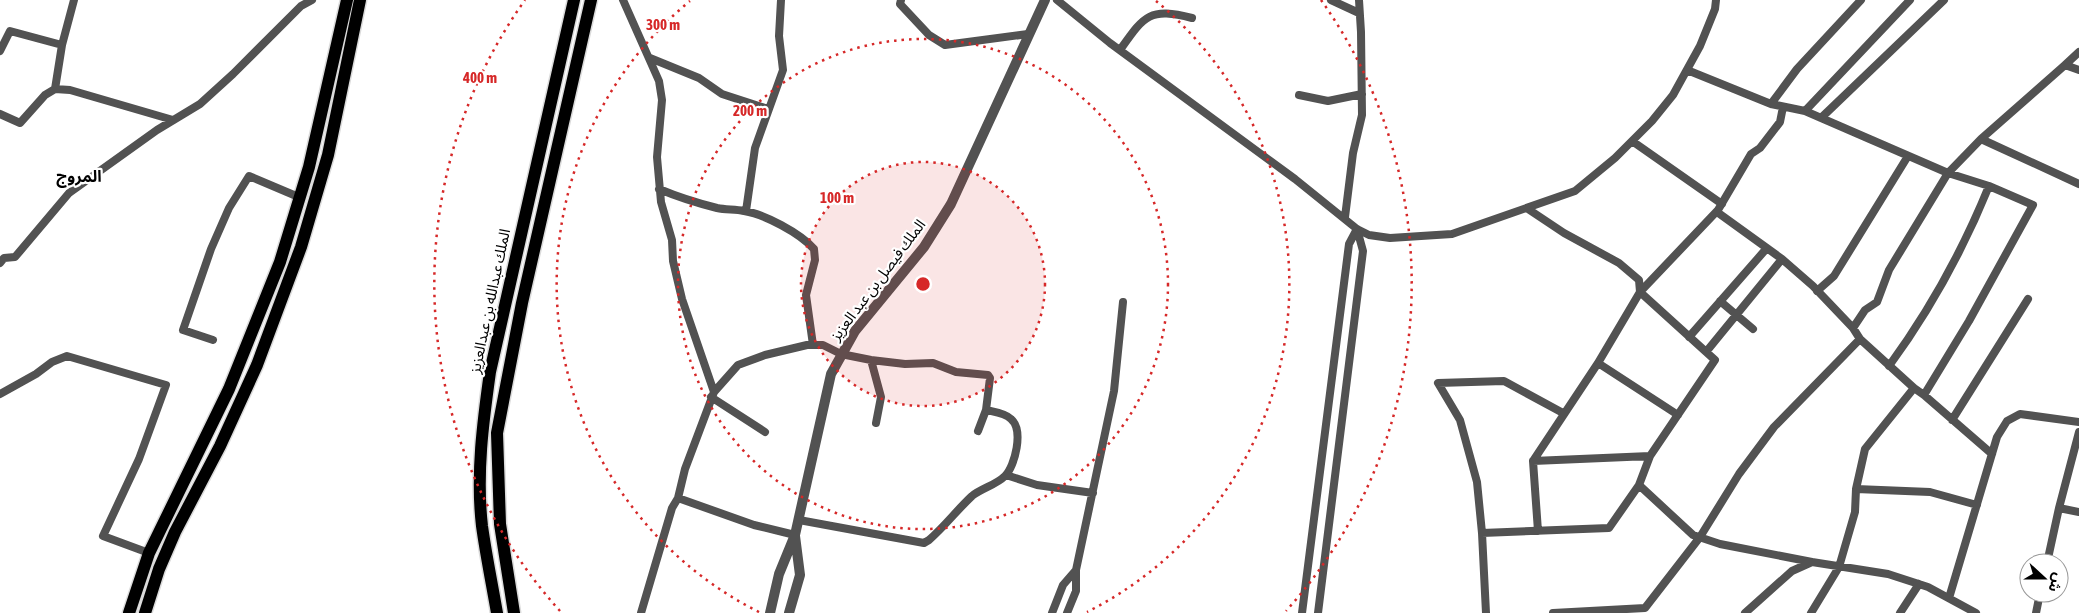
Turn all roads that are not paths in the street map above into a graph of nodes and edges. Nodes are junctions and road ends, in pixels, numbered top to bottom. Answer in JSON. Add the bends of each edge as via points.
{"nodes":[{"id":1,"x":74,"y":0,"type":"edge"},
{"id":2,"x":312,"y":0,"type":"edge"},
{"id":3,"x":347,"y":0,"type":"edge"},
{"id":4,"x":360,"y":0,"type":"edge"},
{"id":5,"x":574,"y":0,"type":"edge"},
{"id":6,"x":591,"y":0,"type":"edge"},
{"id":7,"x":623,"y":0,"type":"edge"},
{"id":8,"x":781,"y":0,"type":"edge"},
{"id":9,"x":901,"y":0,"type":"edge"},
{"id":10,"x":1045,"y":0,"type":"edge"},
{"id":11,"x":1057,"y":0,"type":"edge"},
{"id":12,"x":1331,"y":0,"type":"edge"},
{"id":13,"x":1358,"y":0,"type":"edge"},
{"id":14,"x":1716,"y":0,"type":"edge"},
{"id":15,"x":1861,"y":0,"type":"edge"},
{"id":16,"x":1910,"y":0,"type":"edge"},
{"id":17,"x":1944,"y":0,"type":"edge"},
{"id":18,"x":1359,"y":13,"type":"junction"},
{"id":19,"x":1192,"y":18,"type":"dead end"},
{"id":20,"x":1028,"y":34,"type":"junction"},
{"id":21,"x":62,"y":45,"type":"junction"},
{"id":22,"x":1120,"y":50,"type":"junction"},
{"id":23,"x":0,"y":51,"type":"edge"},
{"id":24,"x":2079,"y":52,"type":"edge"},
{"id":25,"x":650,"y":58,"type":"junction"},
{"id":26,"x":2065,"y":65,"type":"junction"},
{"id":27,"x":1687,"y":70,"type":"junction"},
{"id":28,"x":2079,"y":70,"type":"edge"},
{"id":29,"x":55,"y":89,"type":"junction"},
{"id":30,"x":1362,"y":94,"type":"junction"},
{"id":31,"x":1299,"y":95,"type":"dead end"},
{"id":32,"x":1771,"y":104,"type":"junction"},
{"id":33,"x":1783,"y":107,"type":"junction"},
{"id":34,"x":768,"y":109,"type":"junction"},
{"id":35,"x":1805,"y":111,"type":"junction"},
{"id":36,"x":0,"y":114,"type":"edge"},
{"id":37,"x":1821,"y":118,"type":"junction"},
{"id":38,"x":173,"y":120,"type":"junction"},
{"id":39,"x":1981,"y":139,"type":"junction"},
{"id":40,"x":1632,"y":141,"type":"junction"},
{"id":41,"x":1908,"y":156,"type":"junction"},
{"id":42,"x":1948,"y":173,"type":"junction"},
{"id":43,"x":2079,"y":184,"type":"edge"},
{"id":44,"x":1989,"y":186,"type":"junction"},
{"id":45,"x":659,"y":189,"type":"junction"},
{"id":46,"x":301,"y":198,"type":"junction"},
{"id":47,"x":1722,"y":204,"type":"junction"},
{"id":48,"x":1528,"y":209,"type":"junction"},
{"id":49,"x":746,"y":211,"type":"junction"},
{"id":50,"x":1716,"y":212,"type":"junction"},
{"id":51,"x":1344,"y":217,"type":"junction"},
{"id":52,"x":1356,"y":229,"type":"junction"},
{"id":53,"x":1767,"y":248,"type":"junction"},
{"id":54,"x":1782,"y":259,"type":"junction"},
{"id":55,"x":0,"y":263,"type":"edge"},
{"id":56,"x":1818,"y":291,"type":"junction"},
{"id":57,"x":1640,"y":292,"type":"junction"},
{"id":58,"x":2028,"y":299,"type":"dead end"},
{"id":59,"x":1720,"y":301,"type":"junction"},
{"id":60,"x":1122,"y":302,"type":"dead end"},
{"id":61,"x":1737,"y":314,"type":"junction"},
{"id":62,"x":1853,"y":328,"type":"junction"},
{"id":63,"x":1753,"y":329,"type":"dead end"},
{"id":64,"x":1689,"y":337,"type":"junction"},
{"id":65,"x":1860,"y":339,"type":"junction"},
{"id":66,"x":213,"y":340,"type":"dead end"},
{"id":67,"x":813,"y":345,"type":"junction"},
{"id":68,"x":1706,"y":352,"type":"junction"},
{"id":69,"x":841,"y":354,"type":"junction"},
{"id":70,"x":242,"y":359,"type":"junction"},
{"id":71,"x":871,"y":360,"type":"junction"},
{"id":72,"x":1598,"y":363,"type":"junction"},
{"id":73,"x":257,"y":365,"type":"junction"},
{"id":74,"x":1889,"y":366,"type":"junction"},
{"id":75,"x":1914,"y":388,"type":"junction"},
{"id":76,"x":0,"y":394,"type":"edge"},
{"id":77,"x":712,"y":395,"type":"junction"},
{"id":78,"x":1924,"y":395,"type":"junction"},
{"id":79,"x":986,"y":410,"type":"junction"},
{"id":80,"x":1563,"y":414,"type":"junction"},
{"id":81,"x":1678,"y":414,"type":"junction"},
{"id":82,"x":1952,"y":420,"type":"junction"},
{"id":83,"x":2079,"y":422,"type":"edge"},
{"id":84,"x":876,"y":423,"type":"dead end"},
{"id":85,"x":978,"y":431,"type":"dead end"},
{"id":86,"x":765,"y":432,"type":"dead end"},
{"id":87,"x":2079,"y":432,"type":"edge"},
{"id":88,"x":1992,"y":454,"type":"junction"},
{"id":89,"x":1650,"y":456,"type":"junction"},
{"id":90,"x":1533,"y":461,"type":"junction"},
{"id":91,"x":1006,"y":474,"type":"junction"},
{"id":92,"x":1639,"y":485,"type":"junction"},
{"id":93,"x":1856,"y":489,"type":"junction"},
{"id":94,"x":1092,"y":493,"type":"junction"},
{"id":95,"x":678,"y":498,"type":"junction"},
{"id":96,"x":1977,"y":505,"type":"junction"},
{"id":97,"x":2059,"y":508,"type":"junction"},
{"id":98,"x":2079,"y":512,"type":"edge"},
{"id":99,"x":799,"y":520,"type":"junction"},
{"id":100,"x":1538,"y":531,"type":"junction"},
{"id":101,"x":1482,"y":533,"type":"junction"},
{"id":102,"x":795,"y":535,"type":"junction"},
{"id":103,"x":1700,"y":537,"type":"junction"},
{"id":104,"x":149,"y":553,"type":"junction"},
{"id":105,"x":2049,"y":553,"type":"edge"},
{"id":106,"x":1812,"y":562,"type":"junction"},
{"id":107,"x":1839,"y":567,"type":"junction"},
{"id":108,"x":1076,"y":570,"type":"junction"},
{"id":109,"x":1920,"y":584,"type":"junction"},
{"id":110,"x":1949,"y":598,"type":"junction"},
{"id":111,"x":129,"y":613,"type":"edge"},
{"id":112,"x":145,"y":613,"type":"edge"},
{"id":113,"x":497,"y":613,"type":"edge"},
{"id":114,"x":514,"y":613,"type":"edge"},
{"id":115,"x":641,"y":613,"type":"edge"},
{"id":116,"x":770,"y":613,"type":"edge"},
{"id":117,"x":789,"y":613,"type":"edge"},
{"id":118,"x":1052,"y":613,"type":"edge"},
{"id":119,"x":1067,"y":613,"type":"edge"},
{"id":120,"x":1302,"y":613,"type":"edge"},
{"id":121,"x":1318,"y":613,"type":"edge"},
{"id":122,"x":1486,"y":613,"type":"edge"},
{"id":123,"x":1553,"y":613,"type":"edge"},
{"id":124,"x":1745,"y":613,"type":"edge"},
{"id":125,"x":1811,"y":613,"type":"edge"},
{"id":126,"x":1900,"y":613,"type":"edge"},
{"id":127,"x":1976,"y":613,"type":"edge"}],
"edges":[{"from":1,"to":21,"type":"street"},
{"from":2,"to":38,"type":"street","via":[[301,6],[200,104]]},
{"from":3,"to":46,"type":"main road"},
{"from":4,"to":73,"type":"main road","via":[[316,200]]},
{"from":5,"to":113,"type":"main road","name":"الملك عبدالله بن عبدالعزيز","via":[[490,372],[482,432],[482,524]]},
{"from":6,"to":114,"type":"main road","via":[[523,297],[498,433],[500,524]]},
{"from":7,"to":25,"type":"street"},
{"from":8,"to":34,"type":"street","via":[[783,70]]},
{"from":9,"to":20,"type":"street","via":[[900,4],[929,35],[945,44]]},
{"from":10,"to":20,"type":"street","name":"الملك فيصل بن عبد العزيز"},
{"from":11,"to":22,"type":"street"},
{"from":12,"to":18,"type":"street"},
{"from":13,"to":18,"type":"street"},
{"from":14,"to":27,"type":"street","via":[[1709,24]]},
{"from":15,"to":32,"type":"street","via":[[1797,68]]},
{"from":16,"to":35,"type":"street"},
{"from":17,"to":37,"type":"street"},
{"from":18,"to":30,"type":"street"},
{"from":19,"to":22,"type":"street","via":[[1160,12],[1152,15],[1133,32]]},
{"from":20,"to":69,"type":"street","name":"الملك فيصل بن عبد العزيز","via":[[951,204],[924,247],[855,331]]},
{"from":21,"to":23,"type":"street","via":[[10,31]]},
{"from":21,"to":29,"type":"street"},
{"from":22,"to":51,"type":"street"},
{"from":24,"to":26,"type":"street"},
{"from":25,"to":34,"type":"street","via":[[699,78],[722,94]]},
{"from":25,"to":45,"type":"street","via":[[660,81],[662,100],[657,157]]},
{"from":26,"to":28,"type":"street"},
{"from":26,"to":39,"type":"street"},
{"from":27,"to":32,"type":"street"},
{"from":27,"to":40,"type":"street","via":[[1673,96]]},
{"from":29,"to":36,"type":"street","via":[[45,95],[20,123]]},
{"from":29,"to":38,"type":"street","via":[[70,90]]},
{"from":30,"to":31,"type":"street","via":[[1328,101]]},
{"from":30,"to":51,"type":"street","via":[[1362,115]]},
{"from":32,"to":33,"type":"street"},
{"from":33,"to":35,"type":"street"},
{"from":33,"to":47,"type":"street","via":[[1780,122],[1760,148],[1751,154]]},
{"from":34,"to":49,"type":"street","via":[[755,148]]},
{"from":35,"to":37,"type":"street"},
{"from":37,"to":41,"type":"street"},
{"from":38,"to":55,"type":"street","via":[[69,193],[15,257],[4,258]]},
{"from":39,"to":42,"type":"street"},
{"from":39,"to":43,"type":"street"},
{"from":40,"to":47,"type":"street"},
{"from":40,"to":48,"type":"street","via":[[1575,191]]},
{"from":41,"to":42,"type":"street"},
{"from":41,"to":56,"type":"street","via":[[1834,276]]},
{"from":42,"to":44,"type":"street"},
{"from":42,"to":62,"type":"street","via":[[1889,270],[1877,302],[1865,310]]},
{"from":44,"to":74,"type":"street","via":[[1937,295]]},
{"from":44,"to":78,"type":"street","via":[[2033,205]]},
{"from":45,"to":49,"type":"street","via":[[689,201]]},
{"from":45,"to":77,"type":"street","via":[[682,299]]},
{"from":46,"to":66,"type":"street","via":[[249,176],[228,208],[183,330]]},
{"from":46,"to":70,"type":"main road"},
{"from":47,"to":50,"type":"street"},
{"from":48,"to":52,"type":"street","via":[[1452,234],[1390,238]]},
{"from":48,"to":57,"type":"street","via":[[1619,263],[1639,280]]},
{"from":49,"to":67,"type":"street","via":[[798,235],[814,248],[815,260],[806,296]]},
{"from":50,"to":53,"type":"street"},
{"from":50,"to":57,"type":"street"},
{"from":51,"to":52,"type":"street"},
{"from":52,"to":120,"type":"street","via":[[1349,244]]},
{"from":52,"to":121,"type":"street","via":[[1362,251]]},
{"from":53,"to":54,"type":"street"},
{"from":53,"to":59,"type":"street"},
{"from":54,"to":56,"type":"street"},
{"from":54,"to":61,"type":"street"},
{"from":56,"to":62,"type":"street"},
{"from":57,"to":64,"type":"street"},
{"from":57,"to":72,"type":"street"},
{"from":58,"to":82,"type":"street"},
{"from":59,"to":61,"type":"street"},
{"from":59,"to":64,"type":"street"},
{"from":60,"to":94,"type":"street","via":[[1114,391]]},
{"from":61,"to":63,"type":"street"},
{"from":61,"to":68,"type":"street"},
{"from":62,"to":65,"type":"street"},
{"from":64,"to":68,"type":"street"},
{"from":65,"to":74,"type":"street"},
{"from":65,"to":103,"type":"street","via":[[1774,427],[1739,474]]},
{"from":67,"to":69,"type":"street","via":[[823,344]]},
{"from":67,"to":77,"type":"street","via":[[765,355],[738,365]]},
{"from":68,"to":81,"type":"street","via":[[1715,360]]},
{"from":69,"to":71,"type":"street"},
{"from":69,"to":99,"type":"street","name":"الملك فيصل بن عبد العزيز","via":[[831,374]]},
{"from":70,"to":73,"type":"main road"},
{"from":70,"to":104,"type":"main road"},
{"from":71,"to":79,"type":"street","via":[[905,364],[924,362],[956,372],[984,373],[990,378]]},
{"from":71,"to":84,"type":"street","via":[[881,397]]},
{"from":72,"to":80,"type":"street"},
{"from":72,"to":81,"type":"street"},
{"from":73,"to":112,"type":"main road","via":[[175,532]]},
{"from":74,"to":75,"type":"street"},
{"from":75,"to":78,"type":"street"},
{"from":75,"to":93,"type":"street","via":[[1865,449]]},
{"from":76,"to":104,"type":"street","via":[[67,356],[166,385],[139,459],[103,536]]},
{"from":77,"to":86,"type":"street"},
{"from":77,"to":95,"type":"street"},
{"from":78,"to":82,"type":"street"},
{"from":79,"to":85,"type":"street"},
{"from":79,"to":91,"type":"street","via":[[1012,419],[1016,425],[1016,452],[1013,465]]},
{"from":80,"to":90,"type":"street"},
{"from":80,"to":101,"type":"street","via":[[1504,381],[1438,383],[1460,420],[1477,482]]},
{"from":81,"to":89,"type":"street"},
{"from":82,"to":88,"type":"street"},
{"from":83,"to":88,"type":"street","via":[[2020,414],[2008,421],[1997,437]]},
{"from":87,"to":97,"type":"street"},
{"from":88,"to":96,"type":"street"},
{"from":89,"to":90,"type":"street"},
{"from":89,"to":92,"type":"street"},
{"from":90,"to":100,"type":"street"},
{"from":91,"to":94,"type":"street","via":[[1037,485]]},
{"from":91,"to":99,"type":"street","via":[[975,494],[924,543]]},
{"from":92,"to":100,"type":"street","via":[[1609,528]]},
{"from":92,"to":103,"type":"street","via":[[1693,535]]},
{"from":93,"to":96,"type":"street","via":[[1930,492]]},
{"from":93,"to":107,"type":"street","via":[[1855,512]]},
{"from":94,"to":108,"type":"street"},
{"from":95,"to":102,"type":"street","via":[[754,525]]},
{"from":95,"to":115,"type":"street","via":[[672,508]]},
{"from":96,"to":110,"type":"street"},
{"from":97,"to":98,"type":"street"},
{"from":97,"to":105,"type":"street"},
{"from":99,"to":102,"type":"street","name":"الملك فيصل بن عبد العزيز"},
{"from":100,"to":101,"type":"street"},
{"from":101,"to":122,"type":"street"},
{"from":102,"to":116,"type":"street","name":"الملك فيصل بن عبد العزيز","via":[[779,574]]},
{"from":102,"to":117,"type":"street","name":"الملك فيصل بن عبد العزيز","via":[[800,575]]},
{"from":103,"to":106,"type":"street"},
{"from":103,"to":123,"type":"street","via":[[1645,608]]},
{"from":104,"to":111,"type":"main road"},
{"from":106,"to":107,"type":"street"},
{"from":106,"to":124,"type":"street","via":[[1792,570]]},
{"from":107,"to":109,"type":"street","via":[[1888,574]]},
{"from":107,"to":125,"type":"street"},
{"from":108,"to":118,"type":"street","via":[[1063,585]]},
{"from":108,"to":119,"type":"street","via":[[1076,591]]},
{"from":109,"to":110,"type":"street"},
{"from":109,"to":126,"type":"street"},
{"from":110,"to":127,"type":"street"}]}
